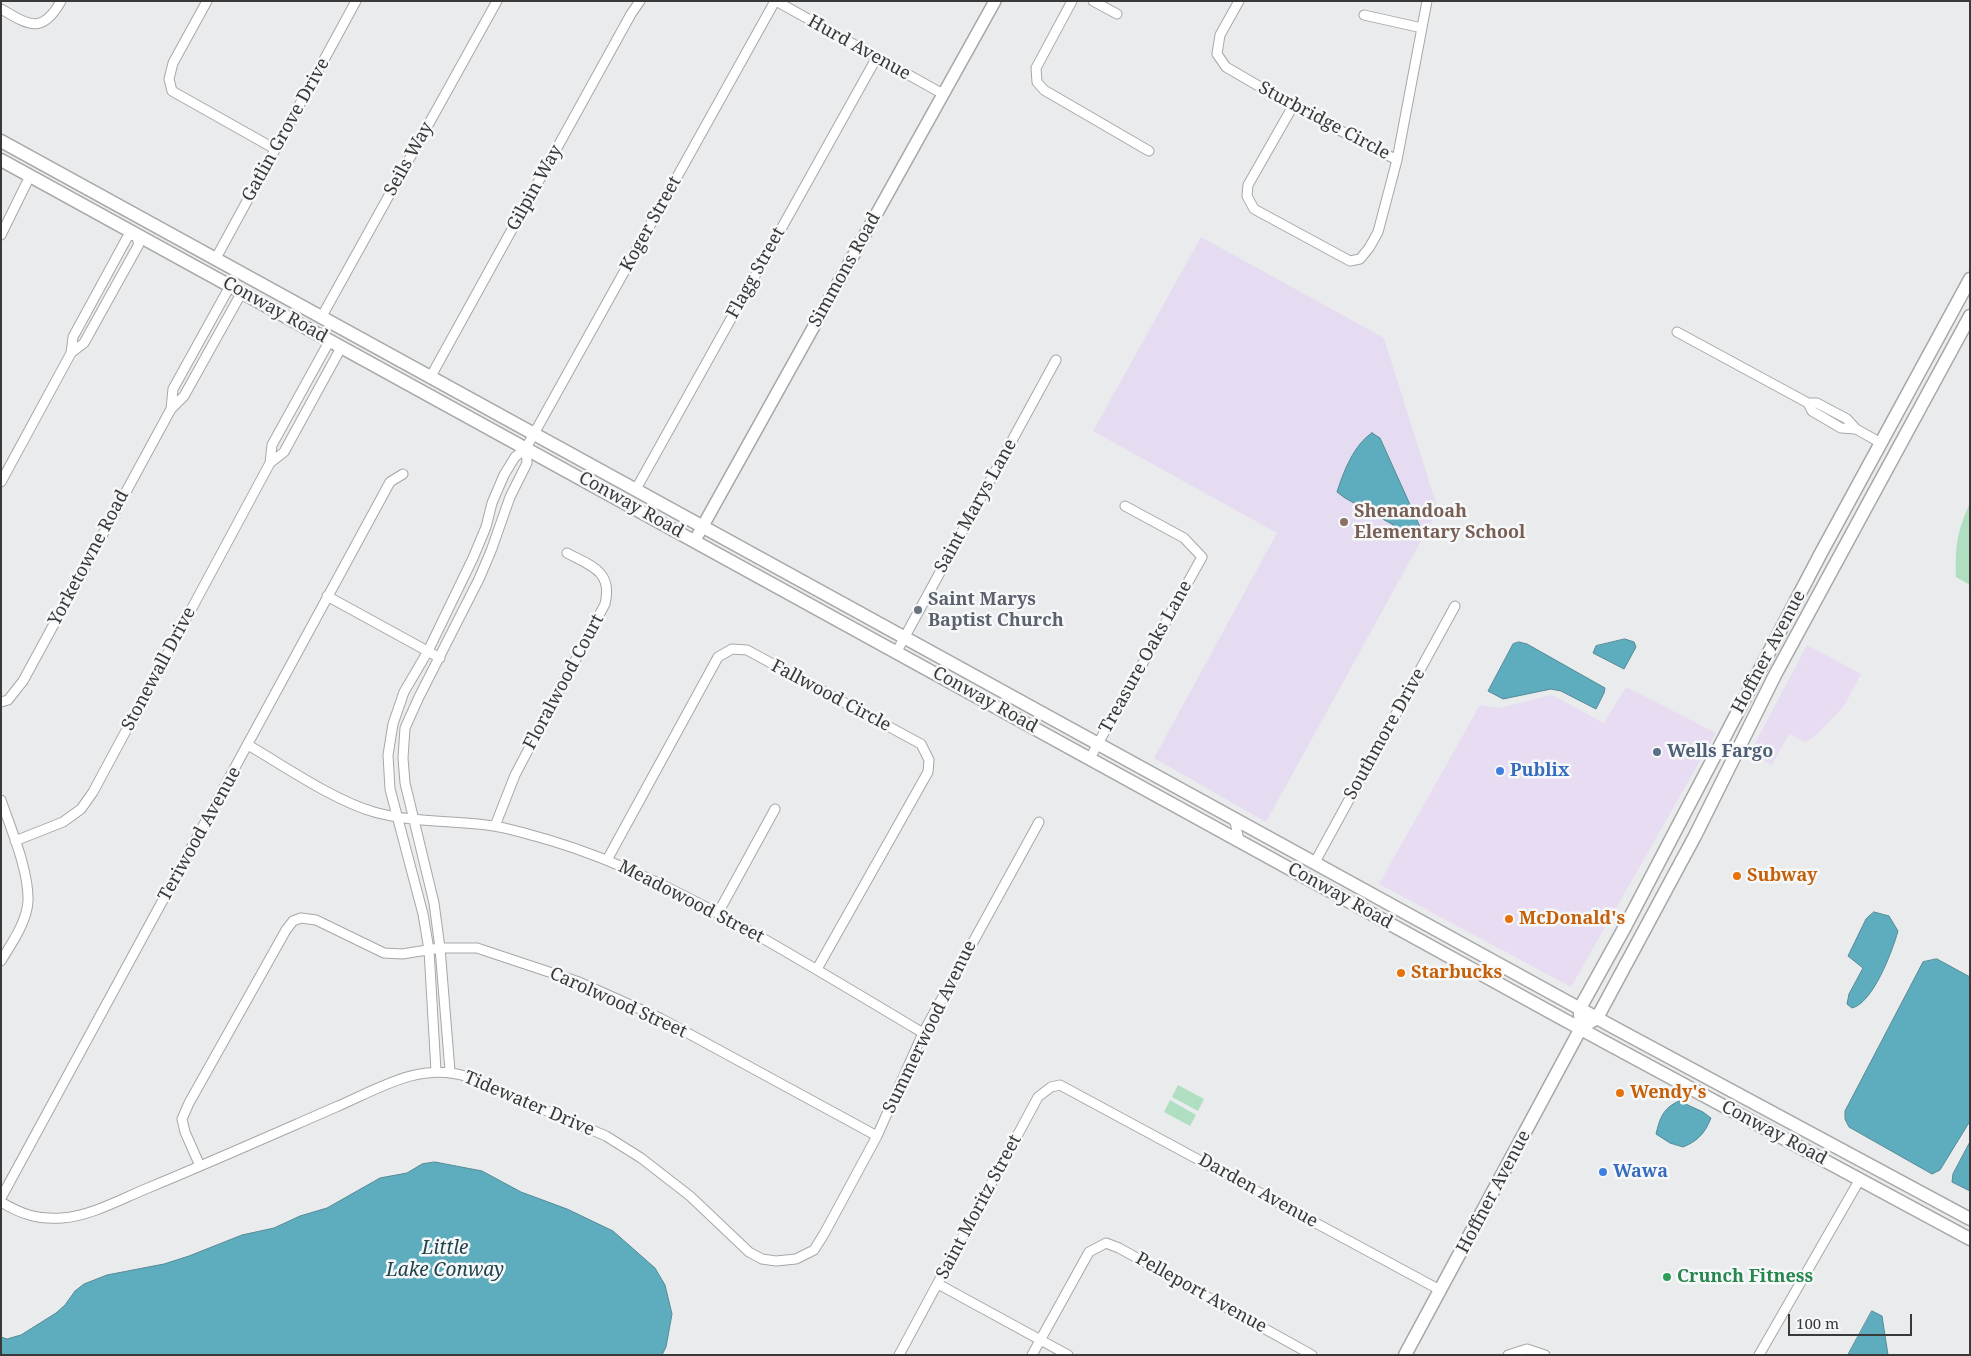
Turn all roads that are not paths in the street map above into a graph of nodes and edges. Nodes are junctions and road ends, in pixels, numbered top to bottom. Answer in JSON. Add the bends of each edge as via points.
{"nodes":[{"id":1,"x":60,"y":1,"type":"edge"},
{"id":2,"x":207,"y":1,"type":"edge"},
{"id":3,"x":356,"y":1,"type":"edge"},
{"id":4,"x":497,"y":1,"type":"edge"},
{"id":5,"x":640,"y":1,"type":"edge"},
{"id":6,"x":776,"y":1,"type":"edge"},
{"id":7,"x":1072,"y":1,"type":"edge"},
{"id":8,"x":1093,"y":1,"type":"edge"},
{"id":9,"x":1239,"y":1,"type":"edge"},
{"id":10,"x":1427,"y":1,"type":"edge"},
{"id":11,"x":990,"y":3,"type":"edge"},
{"id":12,"x":1,"y":9,"type":"edge"},
{"id":13,"x":1117,"y":14,"type":"dead end"},
{"id":14,"x":1364,"y":15,"type":"dead end"},
{"id":15,"x":1422,"y":28,"type":"junction"},
{"id":16,"x":877,"y":57,"type":"junction"},
{"id":17,"x":943,"y":94,"type":"junction"},
{"id":18,"x":1293,"y":106,"type":"junction"},
{"id":19,"x":1,"y":141,"type":"edge"},
{"id":20,"x":275,"y":149,"type":"junction"},
{"id":21,"x":1149,"y":151,"type":"dead end"},
{"id":22,"x":1,"y":160,"type":"edge"},
{"id":23,"x":1397,"y":160,"type":"junction"},
{"id":24,"x":30,"y":176,"type":"junction"},
{"id":25,"x":77,"y":182,"type":"junction"},
{"id":26,"x":145,"y":220,"type":"junction"},
{"id":27,"x":136,"y":234,"type":"junction"},
{"id":28,"x":1,"y":235,"type":"edge"},
{"id":29,"x":170,"y":253,"type":"junction"},
{"id":30,"x":216,"y":258,"type":"junction"},
{"id":31,"x":1970,"y":279,"type":"edge"},
{"id":32,"x":236,"y":289,"type":"junction"},
{"id":33,"x":1970,"y":293,"type":"edge"},
{"id":34,"x":264,"y":304,"type":"junction"},
{"id":35,"x":322,"y":316,"type":"junction"},
{"id":36,"x":1970,"y":316,"type":"edge"},
{"id":37,"x":1948,"y":318,"type":"junction"},
{"id":38,"x":1677,"y":332,"type":"dead end"},
{"id":39,"x":1961,"y":332,"type":"junction"},
{"id":40,"x":330,"y":340,"type":"junction"},
{"id":41,"x":342,"y":346,"type":"junction"},
{"id":42,"x":394,"y":356,"type":"junction"},
{"id":43,"x":1056,"y":360,"type":"dead end"},
{"id":44,"x":431,"y":376,"type":"junction"},
{"id":45,"x":1928,"y":394,"type":"junction"},
{"id":46,"x":171,"y":408,"type":"junction"},
{"id":47,"x":535,"y":433,"type":"junction"},
{"id":48,"x":1881,"y":442,"type":"junction"},
{"id":49,"x":526,"y":448,"type":"junction"},
{"id":50,"x":270,"y":463,"type":"junction"},
{"id":51,"x":403,"y":474,"type":"dead end"},
{"id":52,"x":1,"y":482,"type":"edge"},
{"id":53,"x":636,"y":489,"type":"junction"},
{"id":54,"x":1124,"y":506,"type":"dead end"},
{"id":55,"x":703,"y":525,"type":"junction"},
{"id":56,"x":694,"y":540,"type":"junction"},
{"id":57,"x":567,"y":553,"type":"dead end"},
{"id":58,"x":1809,"y":578,"type":"junction"},
{"id":59,"x":327,"y":596,"type":"junction"},
{"id":60,"x":1456,"y":606,"type":"dead end"},
{"id":61,"x":905,"y":636,"type":"junction"},
{"id":62,"x":428,"y":651,"type":"junction"},
{"id":63,"x":897,"y":651,"type":"junction"},
{"id":64,"x":440,"y":658,"type":"junction"},
{"id":65,"x":1760,"y":670,"type":"junction"},
{"id":66,"x":1775,"y":675,"type":"junction"},
{"id":67,"x":1,"y":702,"type":"edge"},
{"id":68,"x":1753,"y":720,"type":"junction"},
{"id":69,"x":1098,"y":743,"type":"junction"},
{"id":70,"x":248,"y":746,"type":"junction"},
{"id":71,"x":1090,"y":758,"type":"junction"},
{"id":72,"x":1,"y":800,"type":"edge"},
{"id":73,"x":775,"y":809,"type":"dead end"},
{"id":74,"x":397,"y":817,"type":"junction"},
{"id":75,"x":1234,"y":818,"type":"junction"},
{"id":76,"x":413,"y":819,"type":"junction"},
{"id":77,"x":1039,"y":822,"type":"dead end"},
{"id":78,"x":495,"y":826,"type":"junction"},
{"id":79,"x":1222,"y":831,"type":"junction"},
{"id":80,"x":1239,"y":840,"type":"junction"},
{"id":81,"x":15,"y":841,"type":"junction"},
{"id":82,"x":607,"y":860,"type":"junction"},
{"id":83,"x":1315,"y":862,"type":"junction"},
{"id":84,"x":1304,"y":876,"type":"junction"},
{"id":85,"x":1384,"y":900,"type":"junction"},
{"id":86,"x":718,"y":913,"type":"junction"},
{"id":87,"x":1374,"y":914,"type":"junction"},
{"id":88,"x":1442,"y":932,"type":"junction"},
{"id":89,"x":440,"y":948,"type":"junction"},
{"id":90,"x":429,"y":950,"type":"junction"},
{"id":91,"x":1,"y":961,"type":"edge"},
{"id":92,"x":816,"y":969,"type":"junction"},
{"id":93,"x":1580,"y":1008,"type":"junction"},
{"id":94,"x":1597,"y":1018,"type":"junction"},
{"id":95,"x":1581,"y":1028,"type":"junction"},
{"id":96,"x":923,"y":1033,"type":"junction"},
{"id":97,"x":436,"y":1071,"type":"junction"},
{"id":98,"x":450,"y":1072,"type":"junction"},
{"id":99,"x":1076,"y":1092,"type":"joint"},
{"id":100,"x":1765,"y":1108,"type":"junction"},
{"id":101,"x":1732,"y":1110,"type":"junction"},
{"id":102,"x":877,"y":1136,"type":"junction"},
{"id":103,"x":1852,"y":1155,"type":"junction"},
{"id":104,"x":200,"y":1166,"type":"junction"},
{"id":105,"x":1860,"y":1179,"type":"junction"},
{"id":106,"x":1897,"y":1179,"type":"junction"},
{"id":107,"x":1,"y":1200,"type":"edge"},
{"id":108,"x":1970,"y":1219,"type":"edge"},
{"id":109,"x":824,"y":1234,"type":"joint"},
{"id":110,"x":1970,"y":1239,"type":"edge"},
{"id":111,"x":938,"y":1284,"type":"junction"},
{"id":112,"x":1440,"y":1290,"type":"junction"},
{"id":113,"x":1041,"y":1340,"type":"junction"},
{"id":114,"x":899,"y":1355,"type":"edge"},
{"id":115,"x":1032,"y":1355,"type":"edge"},
{"id":116,"x":1068,"y":1355,"type":"edge"},
{"id":117,"x":1312,"y":1355,"type":"edge"},
{"id":118,"x":1405,"y":1355,"type":"edge"},
{"id":119,"x":1508,"y":1355,"type":"edge"},
{"id":120,"x":1545,"y":1355,"type":"edge"},
{"id":121,"x":1759,"y":1355,"type":"edge"}],
"edges":[{"from":1,"to":12,"type":"street","via":[[53,16],[35,23],[27,24]]},
{"from":2,"to":20,"type":"street","via":[[173,63],[169,78],[172,92]]},
{"from":3,"to":20,"type":"street","name":"Gatlin Grove Drive"},
{"from":4,"to":35,"type":"street","name":"Seils Way"},
{"from":5,"to":44,"type":"street","name":"Gilpin Way"},
{"from":6,"to":16,"type":"street","name":"Hurd Avenue"},
{"from":6,"to":47,"type":"street","name":"Koger Street"},
{"from":7,"to":21,"type":"street","via":[[1036,68],[1037,82],[1044,90]]},
{"from":8,"to":13,"type":"street"},
{"from":9,"to":18,"type":"street","name":"Sturbridge Circle","via":[[1220,35],[1217,54],[1226,67]]},
{"from":10,"to":15,"type":"street","name":"Sturbridge Circle"},
{"from":11,"to":17,"type":"street","name":"Simmons Road"},
{"from":14,"to":15,"type":"street"},
{"from":15,"to":23,"type":"street","name":"Sturbridge Circle"},
{"from":16,"to":17,"type":"street","name":"Hurd Avenue"},
{"from":16,"to":53,"type":"street","name":"Flagg Street"},
{"from":17,"to":55,"type":"street","name":"Simmons Road"},
{"from":18,"to":23,"type":"street","name":"Sturbridge Circle"},
{"from":18,"to":23,"type":"street","via":[[1248,185],[1247,196],[1254,209],[1350,261],[1360,259],[1378,232]]},
{"from":19,"to":25,"type":"main road","name":"Conway Road"},
{"from":20,"to":30,"type":"street","name":"Gatlin Grove Drive"},
{"from":22,"to":24,"type":"main road","name":"Conway Road"},
{"from":24,"to":25,"type":"main road","via":[[47,175]]},
{"from":24,"to":27,"type":"main road","name":"Conway Road"},
{"from":24,"to":28,"type":"street"},
{"from":25,"to":26,"type":"main road","name":"Conway Road"},
{"from":26,"to":27,"type":"street"},
{"from":26,"to":30,"type":"main road","name":"Conway Road"},
{"from":27,"to":29,"type":"main road","name":"Conway Road"},
{"from":27,"to":52,"type":"street","via":[[139,244],[84,343],[71,353]]},
{"from":29,"to":30,"type":"main road","via":[[201,260]]},
{"from":29,"to":32,"type":"main road","name":"Conway Road"},
{"from":30,"to":35,"type":"main road","name":"Conway Road"},
{"from":31,"to":37,"type":"main road","name":"Hoffner Avenue"},
{"from":32,"to":34,"type":"main road","name":"Conway Road"},
{"from":32,"to":46,"type":"street","name":"Yorketowne Road","via":[[184,396]]},
{"from":32,"to":46,"type":"street","name":"Yorketowne Road","via":[[173,389]]},
{"from":33,"to":39,"type":"main road","via":[[1958,317]]},
{"from":34,"to":35,"type":"main road","via":[[304,316]]},
{"from":34,"to":40,"type":"main road","name":"Conway Road"},
{"from":35,"to":42,"type":"main road","name":"Conway Road"},
{"from":36,"to":39,"type":"main road","name":"Hoffner Avenue"},
{"from":37,"to":45,"type":"main road","via":[[1942,342],[1922,383]]},
{"from":37,"to":48,"type":"main road","name":"Hoffner Avenue"},
{"from":38,"to":48,"type":"street","via":[[1808,403],[1817,402]]},
{"from":39,"to":45,"type":"main road","name":"Hoffner Avenue"},
{"from":40,"to":41,"type":"main road","name":"Conway Road"},
{"from":40,"to":42,"type":"main road"},
{"from":40,"to":50,"type":"street","name":"Stonewall Drive","via":[[272,446]]},
{"from":41,"to":49,"type":"main road","name":"Conway Road"},
{"from":41,"to":50,"type":"street","name":"Stonewall Drive","via":[[284,452]]},
{"from":42,"to":44,"type":"main road","name":"Conway Road"},
{"from":43,"to":61,"type":"street","name":"Saint Marys Lane"},
{"from":44,"to":47,"type":"main road","name":"Conway Road"},
{"from":45,"to":66,"type":"main road","name":"Hoffner Avenue"},
{"from":46,"to":67,"type":"street","name":"Yorketowne Road","via":[[23,681],[8,700]]},
{"from":47,"to":49,"type":"street","name":"Koger Street"},
{"from":47,"to":53,"type":"main road","name":"Conway Road"},
{"from":48,"to":58,"type":"main road","name":"Hoffner Avenue"},
{"from":49,"to":56,"type":"main road","name":"Conway Road"},
{"from":49,"to":62,"type":"street","via":[[515,457],[501,481],[473,558]]},
{"from":49,"to":64,"type":"street","via":[[527,463],[510,497],[491,551]]},
{"from":50,"to":81,"type":"street","name":"Stonewall Drive","via":[[93,792],[81,809],[63,822]]},
{"from":51,"to":59,"type":"street","name":"Teriwood Avenue","via":[[390,482]]},
{"from":53,"to":55,"type":"main road","name":"Conway Road"},
{"from":54,"to":69,"type":"street","name":"Treasure Oaks Lane","via":[[1184,538],[1202,557]]},
{"from":55,"to":56,"type":"street","name":"Simmons Road"},
{"from":55,"to":61,"type":"main road","name":"Conway Road"},
{"from":56,"to":63,"type":"main road","name":"Conway Road"},
{"from":57,"to":78,"type":"street","name":"Floralwood Court","via":[[600,571],[606,579],[608,592],[515,775]]},
{"from":58,"to":65,"type":"main road","name":"Hoffner Avenue"},
{"from":58,"to":66,"type":"main road","via":[[1806,595],[1772,660]]},
{"from":59,"to":62,"type":"street"},
{"from":59,"to":70,"type":"street","name":"Teriwood Avenue"},
{"from":60,"to":83,"type":"street","name":"Southmore Drive"},
{"from":61,"to":63,"type":"street","name":"Saint Marys Lane"},
{"from":61,"to":69,"type":"main road","name":"Conway Road"},
{"from":62,"to":64,"type":"street"},
{"from":62,"to":74,"type":"street","via":[[404,692],[393,724],[388,755],[390,789]]},
{"from":63,"to":71,"type":"main road","name":"Conway Road"},
{"from":64,"to":76,"type":"street","via":[[405,728],[402,758]]},
{"from":65,"to":68,"type":"main road","via":[[1764,677],[1763,690],[1753,708]]},
{"from":65,"to":93,"type":"main road","name":"Hoffner Avenue"},
{"from":66,"to":68,"type":"main road","name":"Hoffner Avenue"},
{"from":68,"to":94,"type":"main road","name":"Hoffner Avenue"},
{"from":69,"to":71,"type":"street","name":"Treasure Oaks Lane"},
{"from":69,"to":75,"type":"main road","name":"Conway Road"},
{"from":70,"to":74,"type":"street","name":"Meadowood Street","via":[[346,801]]},
{"from":70,"to":107,"type":"street","name":"Teriwood Avenue"},
{"from":71,"to":79,"type":"main road","name":"Conway Road"},
{"from":72,"to":81,"type":"street"},
{"from":73,"to":86,"type":"street"},
{"from":74,"to":76,"type":"street","name":"Meadowood Street"},
{"from":74,"to":90,"type":"street","via":[[423,914]]},
{"from":75,"to":79,"type":"street"},
{"from":75,"to":80,"type":"street"},
{"from":75,"to":83,"type":"main road","name":"Conway Road"},
{"from":76,"to":78,"type":"street","name":"Meadowood Street"},
{"from":76,"to":89,"type":"street","via":[[434,903]]},
{"from":77,"to":96,"type":"street","name":"Summerwood Avenue"},
{"from":78,"to":82,"type":"street","name":"Meadowood Street"},
{"from":79,"to":80,"type":"main road","name":"Conway Road"},
{"from":80,"to":84,"type":"main road","name":"Conway Road"},
{"from":81,"to":91,"type":"street","via":[[26,881],[28,903],[21,926]]},
{"from":82,"to":86,"type":"street","name":"Meadowood Street"},
{"from":82,"to":92,"type":"street","name":"Fallwood Circle","via":[[718,657],[732,649],[747,650],[921,744],[929,760],[928,772]]},
{"from":83,"to":85,"type":"main road","name":"Conway Road"},
{"from":84,"to":85,"type":"main road","via":[[1329,881],[1369,904]]},
{"from":84,"to":87,"type":"main road","name":"Conway Road"},
{"from":85,"to":88,"type":"main road","name":"Conway Road"},
{"from":86,"to":92,"type":"street","name":"Meadowood Street"},
{"from":87,"to":88,"type":"main road","via":[[1393,913],[1420,928]]},
{"from":87,"to":95,"type":"main road","name":"Conway Road"},
{"from":88,"to":93,"type":"main road","name":"Conway Road"},
{"from":89,"to":90,"type":"street","name":"Carolwood Street"},
{"from":89,"to":98,"type":"street"},
{"from":89,"to":102,"type":"street","name":"Carolwood Street","via":[[477,948],[579,982],[660,1018]]},
{"from":90,"to":97,"type":"street"},
{"from":90,"to":104,"type":"street","name":"Carolwood Street","via":[[384,953],[316,920],[302,918],[293,921],[182,1119]]},
{"from":92,"to":96,"type":"street","name":"Meadowood Street"},
{"from":93,"to":94,"type":"main road","name":"Conway Road"},
{"from":93,"to":95,"type":"main road"},
{"from":94,"to":95,"type":"main road","name":"Hoffner Avenue"},
{"from":94,"to":100,"type":"main road","name":"Conway Road"},
{"from":95,"to":101,"type":"main road","name":"Conway Road"},
{"from":95,"to":112,"type":"main road","name":"Hoffner Avenue"},
{"from":96,"to":102,"type":"street","name":"Summerwood Avenue"},
{"from":97,"to":98,"type":"street","name":"Tidewater Drive"},
{"from":97,"to":104,"type":"street","name":"Tidewater Drive","via":[[390,1082]]},
{"from":98,"to":109,"type":"street","name":"Tidewater Drive","via":[[606,1136],[690,1196],[749,1252],[762,1260],[796,1259],[814,1250]]},
{"from":99,"to":111,"type":"street","name":"Saint Moritz Street","via":[[1060,1084],[1038,1097]]},
{"from":99,"to":112,"type":"street","name":"Darden Avenue"},
{"from":100,"to":101,"type":"main road","via":[[1747,1106]]},
{"from":100,"to":103,"type":"main road","name":"Conway Road"},
{"from":101,"to":105,"type":"main road","name":"Conway Road"},
{"from":102,"to":109,"type":"street","name":"Summerwood Avenue"},
{"from":103,"to":105,"type":"main road","via":[[1860,1169]]},
{"from":103,"to":106,"type":"main road","name":"Conway Road"},
{"from":104,"to":107,"type":"street","name":"Tidewater Drive","via":[[88,1213],[64,1218],[39,1219],[13,1209]]},
{"from":105,"to":106,"type":"main road","via":[[1876,1176]]},
{"from":105,"to":110,"type":"main road","name":"Conway Road"},
{"from":105,"to":121,"type":"street"},
{"from":106,"to":108,"type":"main road","name":"Conway Road"},
{"from":111,"to":113,"type":"street"},
{"from":111,"to":114,"type":"street","name":"Saint Moritz Street"},
{"from":112,"to":118,"type":"main road","name":"Hoffner Avenue"},
{"from":113,"to":115,"type":"street"},
{"from":113,"to":116,"type":"street"},
{"from":113,"to":117,"type":"street","name":"Pelleport Avenue","via":[[1088,1252],[1106,1243]]},
{"from":119,"to":120,"type":"street","via":[[1527,1349]]}]}
